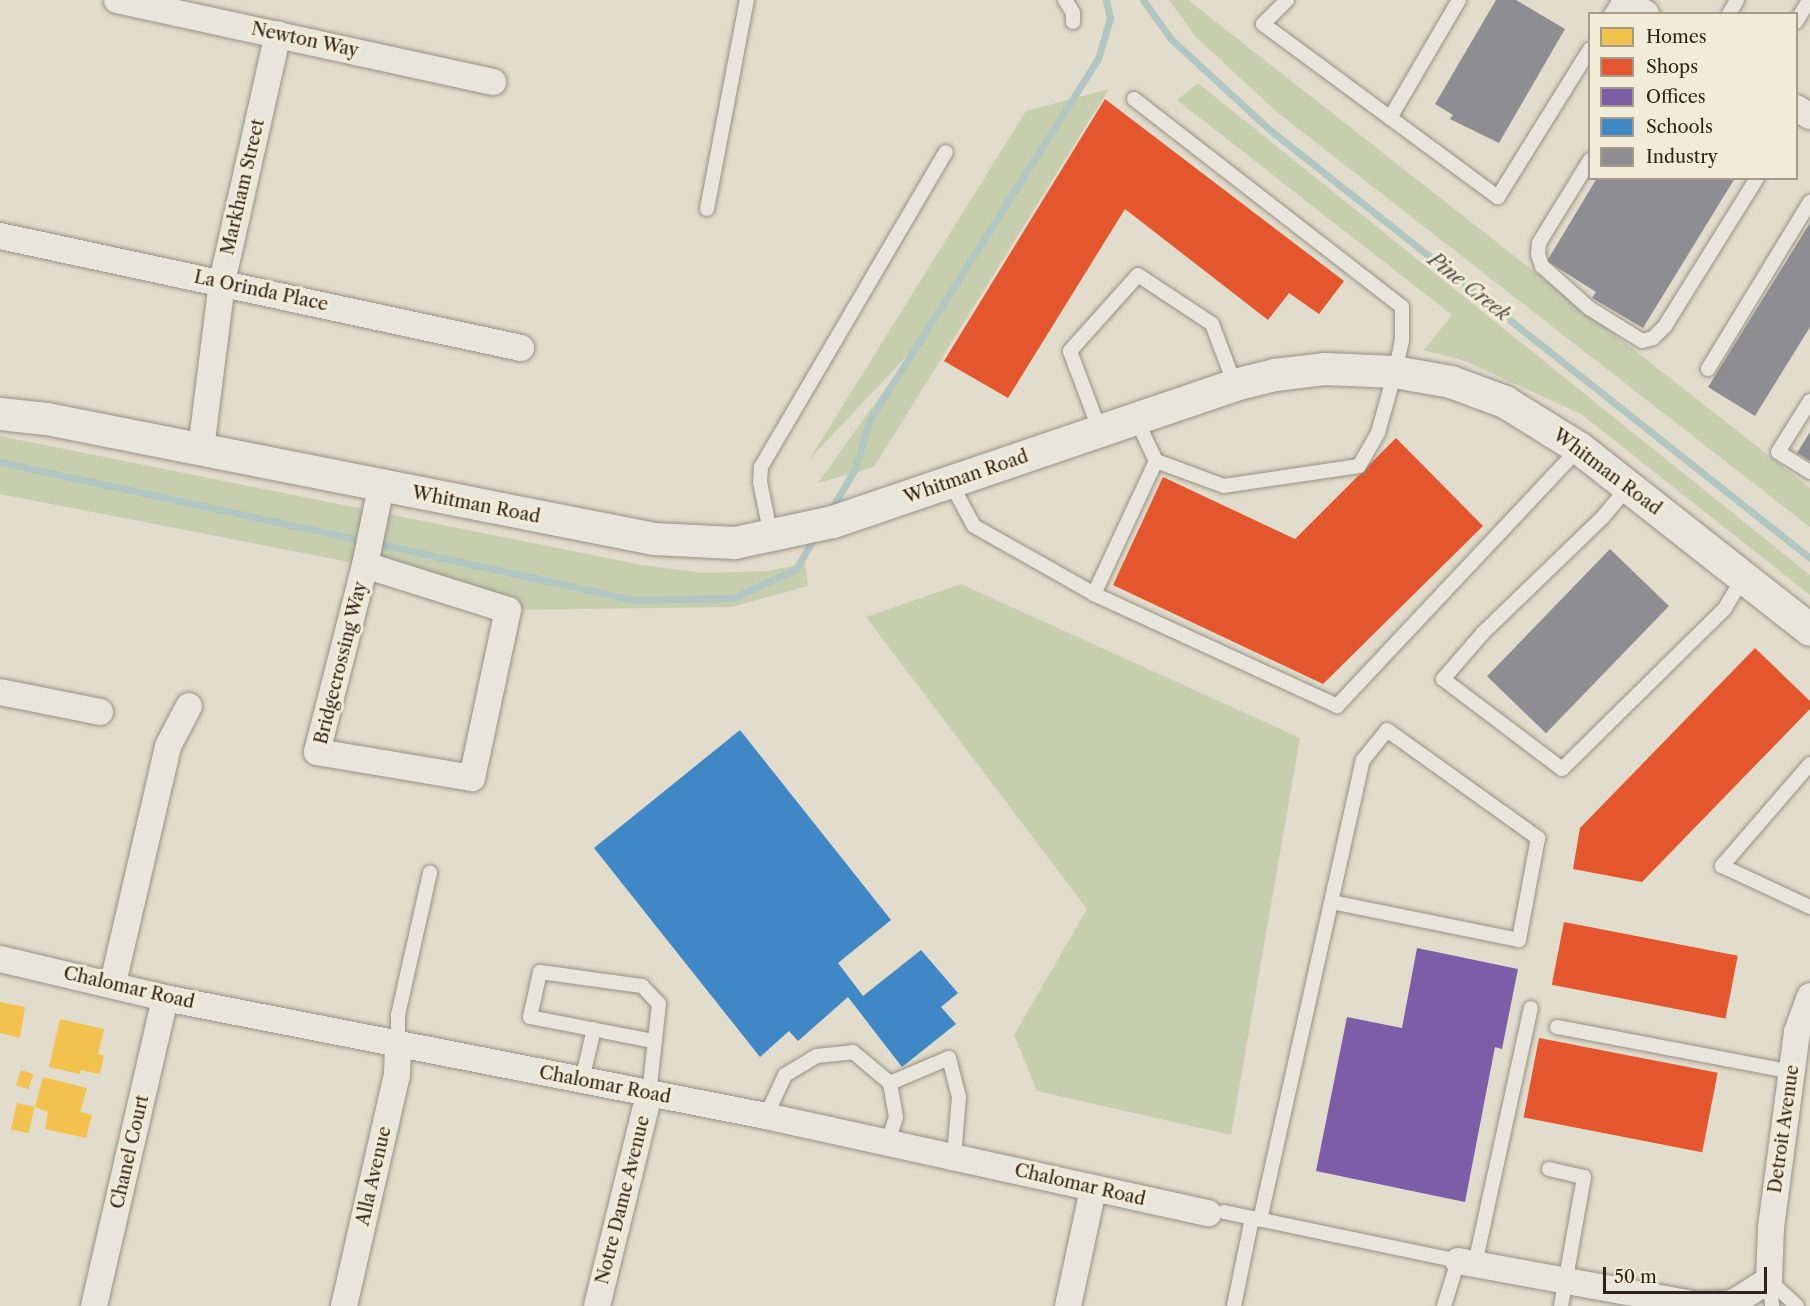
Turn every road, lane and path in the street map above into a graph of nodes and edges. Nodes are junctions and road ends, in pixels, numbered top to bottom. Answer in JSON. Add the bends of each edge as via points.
{"nodes":[{"id":1,"x":117,"y":0,"type":"edge"},
{"id":2,"x":747,"y":0,"type":"edge"},
{"id":3,"x":1065,"y":0,"type":"edge"},
{"id":4,"x":1287,"y":0,"type":"edge"},
{"id":5,"x":1624,"y":0,"type":"edge"},
{"id":6,"x":1809,"y":0,"type":"edge"},
{"id":7,"x":1455,"y":1,"type":"edge"},
{"id":8,"x":1643,"y":12,"type":"edge"},
{"id":9,"x":1798,"y":20,"type":"edge"},
{"id":10,"x":1073,"y":22,"type":"dead end"},
{"id":11,"x":278,"y":34,"type":"junction"},
{"id":12,"x":1588,"y":52,"type":"edge"},
{"id":13,"x":493,"y":82,"type":"dead end"},
{"id":14,"x":1134,"y":99,"type":"dead end"},
{"id":15,"x":1390,"y":118,"type":"junction"},
{"id":16,"x":946,"y":152,"type":"dead end"},
{"id":17,"x":1588,"y":163,"type":"edge"},
{"id":18,"x":1756,"y":180,"type":"edge"},
{"id":19,"x":1810,"y":202,"type":"edge"},
{"id":20,"x":707,"y":209,"type":"dead end"},
{"id":21,"x":0,"y":236,"type":"edge"},
{"id":22,"x":222,"y":282,"type":"junction"},
{"id":23,"x":521,"y":348,"type":"dead end"},
{"id":24,"x":1708,"y":369,"type":"dead end"},
{"id":25,"x":1395,"y":372,"type":"junction"},
{"id":26,"x":1234,"y":385,"type":"junction"},
{"id":27,"x":1810,"y":401,"type":"edge"},
{"id":28,"x":0,"y":404,"type":"edge"},
{"id":29,"x":0,"y":414,"type":"edge"},
{"id":30,"x":47,"y":419,"type":"junction"},
{"id":31,"x":1136,"y":419,"type":"junction"},
{"id":32,"x":1100,"y":431,"type":"junction"},
{"id":33,"x":1579,"y":448,"type":"junction"},
{"id":34,"x":201,"y":449,"type":"junction"},
{"id":35,"x":1156,"y":461,"type":"junction"},
{"id":36,"x":1810,"y":472,"type":"edge"},
{"id":37,"x":950,"y":482,"type":"junction"},
{"id":38,"x":1628,"y":487,"type":"junction"},
{"id":39,"x":379,"y":498,"type":"junction"},
{"id":40,"x":772,"y":538,"type":"junction"},
{"id":41,"x":365,"y":565,"type":"junction"},
{"id":42,"x":1743,"y":578,"type":"junction"},
{"id":43,"x":1094,"y":594,"type":"junction"},
{"id":44,"x":1810,"y":630,"type":"edge"},
{"id":45,"x":0,"y":692,"type":"edge"},
{"id":46,"x":189,"y":706,"type":"dead end"},
{"id":47,"x":100,"y":712,"type":"dead end"},
{"id":48,"x":1810,"y":764,"type":"edge"},
{"id":49,"x":430,"y":873,"type":"dead end"},
{"id":50,"x":1332,"y":902,"type":"junction"},
{"id":51,"x":1810,"y":907,"type":"edge"},
{"id":52,"x":0,"y":958,"type":"edge"},
{"id":53,"x":113,"y":983,"type":"junction"},
{"id":54,"x":165,"y":998,"type":"junction"},
{"id":55,"x":1531,"y":1008,"type":"dead end"},
{"id":56,"x":1808,"y":1010,"type":"edge"},
{"id":57,"x":1557,"y":1027,"type":"dead end"},
{"id":58,"x":594,"y":1029,"type":"junction"},
{"id":59,"x":654,"y":1041,"type":"junction"},
{"id":60,"x":398,"y":1045,"type":"junction"},
{"id":61,"x":1798,"y":1067,"type":"edge"},
{"id":62,"x":582,"y":1080,"type":"junction"},
{"id":63,"x":890,"y":1083,"type":"junction"},
{"id":64,"x":649,"y":1094,"type":"junction"},
{"id":65,"x":766,"y":1116,"type":"junction"},
{"id":66,"x":888,"y":1142,"type":"junction"},
{"id":67,"x":954,"y":1156,"type":"junction"},
{"id":68,"x":1549,"y":1169,"type":"dead end"},
{"id":69,"x":1093,"y":1189,"type":"junction"},
{"id":70,"x":1217,"y":1213,"type":"joint"},
{"id":71,"x":1256,"y":1219,"type":"junction"},
{"id":72,"x":1466,"y":1262,"type":"junction"},
{"id":73,"x":1565,"y":1280,"type":"junction"},
{"id":74,"x":1769,"y":1280,"type":"junction"},
{"id":75,"x":1637,"y":1300,"type":"edge"},
{"id":76,"x":94,"y":1306,"type":"edge"},
{"id":77,"x":344,"y":1306,"type":"edge"},
{"id":78,"x":597,"y":1306,"type":"edge"},
{"id":79,"x":1068,"y":1306,"type":"edge"},
{"id":80,"x":1234,"y":1306,"type":"edge"},
{"id":81,"x":1444,"y":1306,"type":"edge"},
{"id":82,"x":1561,"y":1306,"type":"edge"},
{"id":83,"x":1772,"y":1306,"type":"edge"},
{"id":84,"x":1797,"y":1306,"type":"edge"}],
"edges":[{"from":1,"to":11,"type":"street","name":"Newton Way"},
{"from":2,"to":20,"type":"lane"},
{"from":3,"to":10,"type":"lane","via":[[1073,13]]},
{"from":4,"to":15,"type":"lane","via":[[1263,24]]},
{"from":5,"to":8,"type":"street"},
{"from":6,"to":9,"type":"lane"},
{"from":7,"to":15,"type":"lane"},
{"from":11,"to":13,"type":"street","name":"Newton Way"},
{"from":11,"to":22,"type":"street","name":"Markham Street"},
{"from":12,"to":15,"type":"lane","via":[[1497,197]]},
{"from":14,"to":25,"type":"lane","via":[[1402,308],[1402,340]]},
{"from":16,"to":40,"type":"lane","via":[[761,467],[760,482]]},
{"from":17,"to":18,"type":"lane","via":[[1539,243],[1538,254],[1542,266],[1581,301],[1642,341],[1653,338],[1665,326]]},
{"from":19,"to":24,"type":"lane"},
{"from":21,"to":22,"type":"street","name":"La Orinda Place"},
{"from":22,"to":23,"type":"street","name":"La Orinda Place"},
{"from":22,"to":34,"type":"street","name":"Markham Street"},
{"from":25,"to":26,"type":"street","name":"Whitman Road","via":[[1325,369]]},
{"from":25,"to":33,"type":"street","name":"Whitman Road","via":[[1451,382],[1506,402]]},
{"from":25,"to":35,"type":"lane","via":[[1378,433],[1359,466],[1224,486]]},
{"from":26,"to":31,"type":"street","name":"Whitman Road"},
{"from":26,"to":32,"type":"lane","via":[[1212,324],[1138,275],[1070,351]]},
{"from":27,"to":36,"type":"lane","via":[[1778,452]]},
{"from":28,"to":30,"type":"street","name":"Whitman Road"},
{"from":29,"to":30,"type":"street","name":"Whitman Road"},
{"from":30,"to":34,"type":"street","name":"Whitman Road"},
{"from":31,"to":32,"type":"street","name":"Whitman Road"},
{"from":31,"to":35,"type":"lane"},
{"from":32,"to":37,"type":"street","name":"Whitman Road"},
{"from":33,"to":38,"type":"street","name":"Whitman Road"},
{"from":33,"to":43,"type":"lane","via":[[1337,706]]},
{"from":34,"to":39,"type":"street","name":"Whitman Road"},
{"from":35,"to":43,"type":"lane"},
{"from":37,"to":40,"type":"street","name":"Whitman Road"},
{"from":37,"to":43,"type":"lane","via":[[974,526]]},
{"from":38,"to":42,"type":"street","name":"Whitman Road"},
{"from":38,"to":42,"type":"lane","via":[[1603,517],[1483,633],[1443,679],[1562,769],[1725,608]]},
{"from":39,"to":40,"type":"street","name":"Whitman Road","via":[[654,539],[735,543]]},
{"from":39,"to":41,"type":"street","name":"Bridgecrossing Way"},
{"from":41,"to":41,"type":"street","name":"Bridgecrossing Way","via":[[317,752],[472,778],[508,610]]},
{"from":42,"to":44,"type":"street","name":"Whitman Road"},
{"from":45,"to":47,"type":"street"},
{"from":46,"to":53,"type":"street","via":[[168,746]]},
{"from":48,"to":51,"type":"lane","via":[[1722,866]]},
{"from":49,"to":60,"type":"lane","via":[[398,1015]]},
{"from":50,"to":50,"type":"lane","via":[[1363,760],[1388,730],[1538,838],[1519,940]]},
{"from":50,"to":71,"type":"lane"},
{"from":52,"to":53,"type":"street","name":"Chalomar Road"},
{"from":53,"to":54,"type":"street","name":"Chalomar Road"},
{"from":54,"to":60,"type":"street","name":"Chalomar Road"},
{"from":54,"to":76,"type":"street","name":"Chanel Court"},
{"from":55,"to":72,"type":"lane"},
{"from":56,"to":61,"type":"street","name":"Detroit Avenue"},
{"from":57,"to":61,"type":"lane"},
{"from":58,"to":59,"type":"lane"},
{"from":58,"to":59,"type":"lane","via":[[530,1017],[540,972],[642,986],[659,1004]]},
{"from":58,"to":62,"type":"lane"},
{"from":59,"to":64,"type":"lane"},
{"from":60,"to":62,"type":"street","name":"Chalomar Road"},
{"from":60,"to":77,"type":"street","name":"Alla Avenue","via":[[397,1075]]},
{"from":61,"to":74,"type":"street","name":"Detroit Avenue","via":[[1771,1227]]},
{"from":62,"to":64,"type":"street","name":"Chalomar Road"},
{"from":63,"to":65,"type":"lane","via":[[853,1052],[817,1056],[784,1076]]},
{"from":63,"to":66,"type":"lane","via":[[896,1117]]},
{"from":63,"to":67,"type":"lane","via":[[949,1058],[959,1097]]},
{"from":64,"to":65,"type":"street","name":"Chalomar Road"},
{"from":64,"to":78,"type":"street","name":"Notre Dame Avenue"},
{"from":65,"to":66,"type":"street","name":"Chalomar Road"},
{"from":66,"to":67,"type":"street","name":"Chalomar Road"},
{"from":67,"to":69,"type":"street","name":"Chalomar Road"},
{"from":68,"to":73,"type":"lane","via":[[1584,1177]]},
{"from":69,"to":70,"type":"street","name":"Chalomar Road"},
{"from":69,"to":79,"type":"street"},
{"from":70,"to":71,"type":"lane"},
{"from":71,"to":72,"type":"lane"},
{"from":71,"to":80,"type":"lane"},
{"from":72,"to":73,"type":"street"},
{"from":72,"to":81,"type":"lane"},
{"from":73,"to":75,"type":"street"},
{"from":73,"to":82,"type":"lane"},
{"from":74,"to":75,"type":"street","via":[[1733,1303],[1698,1305]]},
{"from":74,"to":83,"type":"lane"},
{"from":74,"to":84,"type":"lane"}]}
